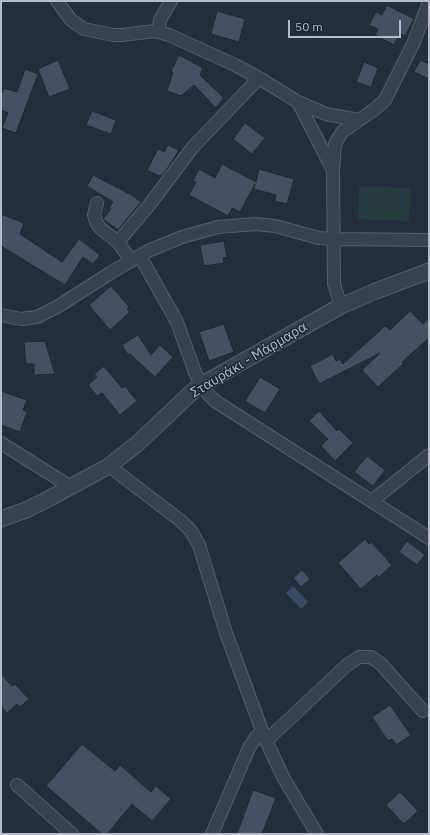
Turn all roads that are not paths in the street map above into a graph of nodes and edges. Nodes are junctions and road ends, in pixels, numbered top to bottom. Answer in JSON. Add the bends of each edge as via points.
{"nodes":[{"id":1,"x":57,"y":1,"type":"edge"},
{"id":2,"x":171,"y":1,"type":"edge"},
{"id":3,"x":429,"y":2,"type":"edge"},
{"id":4,"x":158,"y":32,"type":"junction"},
{"id":5,"x":259,"y":78,"type":"junction"},
{"id":6,"x":298,"y":102,"type":"junction"},
{"id":7,"x":358,"y":120,"type":"junction"},
{"id":8,"x":333,"y":170,"type":"junction"},
{"id":9,"x":97,"y":203,"type":"dead end"},
{"id":10,"x":334,"y":239,"type":"junction"},
{"id":11,"x":429,"y":240,"type":"edge"},
{"id":12,"x":118,"y":242,"type":"junction"},
{"id":13,"x":135,"y":259,"type":"junction"},
{"id":14,"x":429,"y":271,"type":"edge"},
{"id":15,"x":341,"y":306,"type":"junction"},
{"id":16,"x":1,"y":315,"type":"edge"},
{"id":17,"x":202,"y":385,"type":"junction"},
{"id":18,"x":1,"y":443,"type":"edge"},
{"id":19,"x":429,"y":455,"type":"edge"},
{"id":20,"x":109,"y":466,"type":"junction"},
{"id":21,"x":71,"y":487,"type":"junction"},
{"id":22,"x":372,"y":501,"type":"junction"},
{"id":23,"x":1,"y":519,"type":"edge"},
{"id":24,"x":429,"y":538,"type":"edge"},
{"id":25,"x":424,"y":711,"type":"dead end"},
{"id":26,"x":265,"y":737,"type":"junction"},
{"id":27,"x":17,"y":785,"type":"dead end"},
{"id":28,"x":72,"y":834,"type":"edge"},
{"id":29,"x":212,"y":834,"type":"edge"},
{"id":30,"x":317,"y":834,"type":"edge"}],
"edges":[{"from":1,"to":4,"type":"street","via":[[73,22],[90,30],[122,35]]},
{"from":2,"to":4,"type":"street","via":[[160,20]]},
{"from":3,"to":7,"type":"street","via":[[413,44],[387,97]]},
{"from":4,"to":5,"type":"street","via":[[180,39]]},
{"from":5,"to":6,"type":"street"},
{"from":5,"to":12,"type":"street","via":[[193,147]]},
{"from":6,"to":7,"type":"street","via":[[326,114]]},
{"from":6,"to":8,"type":"street"},
{"from":7,"to":8,"type":"street","via":[[342,132],[336,141]]},
{"from":8,"to":10,"type":"street"},
{"from":9,"to":12,"type":"street","via":[[94,215],[96,222]]},
{"from":10,"to":11,"type":"street"},
{"from":10,"to":13,"type":"street","via":[[319,238],[276,226],[238,224],[182,237]]},
{"from":10,"to":15,"type":"street","via":[[334,284]]},
{"from":12,"to":13,"type":"street"},
{"from":13,"to":16,"type":"street","via":[[37,317],[21,319]]},
{"from":13,"to":17,"type":"street","via":[[177,322]]},
{"from":14,"to":15,"type":"street","name":"Σταυράκι - Μάρμαρα"},
{"from":15,"to":17,"type":"street","name":"Σταυράκι - Μάρμαρα"},
{"from":17,"to":20,"type":"street","name":"Σταυράκι - Μάρμαρα"},
{"from":17,"to":22,"type":"street","via":[[215,401]]},
{"from":18,"to":21,"type":"street"},
{"from":19,"to":22,"type":"street"},
{"from":20,"to":21,"type":"street","name":"Σταυράκι - Μάρμαρα"},
{"from":20,"to":26,"type":"street","via":[[191,531],[204,558],[226,633]]},
{"from":21,"to":23,"type":"street","name":"Σταυράκι - Μάρμαρα","via":[[26,510]]},
{"from":22,"to":24,"type":"street"},
{"from":25,"to":26,"type":"street","via":[[381,664],[371,657],[359,657]]},
{"from":26,"to":29,"type":"street","via":[[256,737],[249,748]]},
{"from":26,"to":30,"type":"street","via":[[283,777]]},
{"from":27,"to":28,"type":"street"}]}
